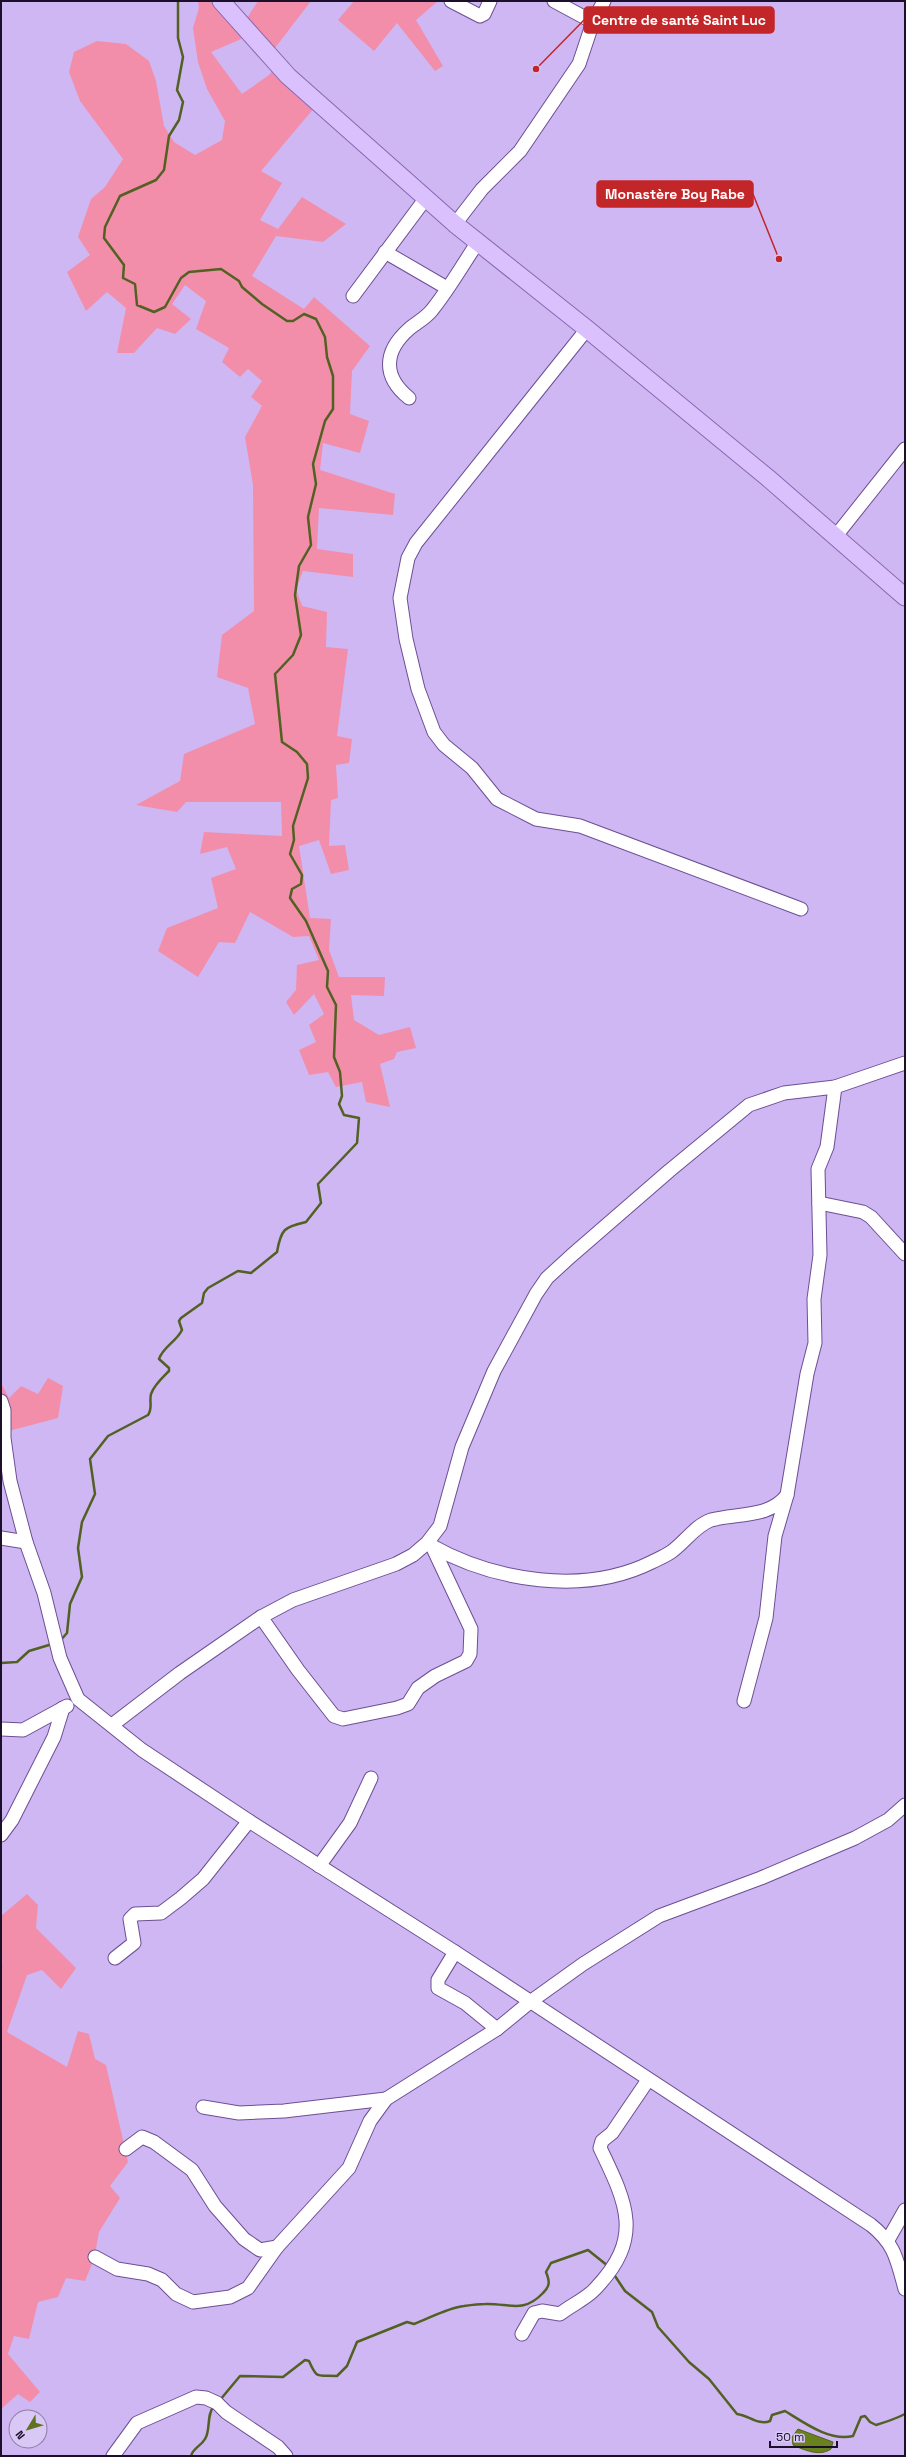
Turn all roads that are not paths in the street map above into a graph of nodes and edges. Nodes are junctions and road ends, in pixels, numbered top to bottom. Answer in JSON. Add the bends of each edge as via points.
{"nodes":[{"id":1,"x":221,"y":1,"type":"edge"},
{"id":2,"x":451,"y":1,"type":"edge"},
{"id":3,"x":490,"y":1,"type":"edge"},
{"id":4,"x":554,"y":1,"type":"edge"},
{"id":5,"x":604,"y":1,"type":"edge"},
{"id":6,"x":593,"y":22,"type":"junction"},
{"id":7,"x":426,"y":198,"type":"junction"},
{"id":8,"x":455,"y":224,"type":"junction"},
{"id":9,"x":478,"y":242,"type":"junction"},
{"id":10,"x":385,"y":252,"type":"junction"},
{"id":11,"x":447,"y":288,"type":"junction"},
{"id":12,"x":353,"y":296,"type":"dead end"},
{"id":13,"x":587,"y":329,"type":"junction"},
{"id":14,"x":409,"y":398,"type":"dead end"},
{"id":15,"x":905,"y":448,"type":"edge"},
{"id":16,"x":835,"y":537,"type":"junction"},
{"id":17,"x":905,"y":597,"type":"edge"},
{"id":18,"x":800,"y":909,"type":"dead end"},
{"id":19,"x":905,"y":1063,"type":"edge"},
{"id":20,"x":835,"y":1087,"type":"junction"},
{"id":21,"x":819,"y":1204,"type":"junction"},
{"id":22,"x":905,"y":1254,"type":"edge"},
{"id":23,"x":1,"y":1401,"type":"edge"},
{"id":24,"x":787,"y":1495,"type":"junction"},
{"id":25,"x":1,"y":1538,"type":"edge"},
{"id":26,"x":26,"y":1542,"type":"junction"},
{"id":27,"x":430,"y":1545,"type":"junction"},
{"id":28,"x":261,"y":1616,"type":"junction"},
{"id":29,"x":78,"y":1698,"type":"junction"},
{"id":30,"x":744,"y":1701,"type":"dead end"},
{"id":31,"x":63,"y":1708,"type":"junction"},
{"id":32,"x":112,"y":1725,"type":"junction"},
{"id":33,"x":1,"y":1729,"type":"edge"},
{"id":34,"x":371,"y":1778,"type":"dead end"},
{"id":35,"x":905,"y":1805,"type":"edge"},
{"id":36,"x":249,"y":1821,"type":"junction"},
{"id":37,"x":1,"y":1835,"type":"edge"},
{"id":38,"x":320,"y":1866,"type":"junction"},
{"id":39,"x":454,"y":1952,"type":"junction"},
{"id":40,"x":116,"y":1958,"type":"dead end"},
{"id":41,"x":530,"y":2002,"type":"junction"},
{"id":42,"x":497,"y":2029,"type":"junction"},
{"id":43,"x":648,"y":2080,"type":"junction"},
{"id":44,"x":386,"y":2099,"type":"junction"},
{"id":45,"x":202,"y":2107,"type":"dead end"},
{"id":46,"x":126,"y":2149,"type":"dead end"},
{"id":47,"x":905,"y":2210,"type":"edge"},
{"id":48,"x":888,"y":2240,"type":"junction"},
{"id":49,"x":277,"y":2247,"type":"junction"},
{"id":50,"x":95,"y":2257,"type":"dead end"},
{"id":51,"x":905,"y":2289,"type":"edge"},
{"id":52,"x":522,"y":2334,"type":"dead end"},
{"id":53,"x":113,"y":2456,"type":"edge"},
{"id":54,"x":286,"y":2456,"type":"edge"}],
"edges":[{"from":1,"to":7,"type":"main road","via":[[288,76]]},
{"from":2,"to":3,"type":"street","via":[[480,16],[484,14]]},
{"from":4,"to":6,"type":"street"},
{"from":5,"to":6,"type":"street"},
{"from":6,"to":8,"type":"street","via":[[580,64],[537,127],[520,151],[482,189]]},
{"from":7,"to":8,"type":"main road"},
{"from":7,"to":10,"type":"street"},
{"from":8,"to":9,"type":"main road"},
{"from":9,"to":11,"type":"street"},
{"from":9,"to":13,"type":"main road"},
{"from":10,"to":11,"type":"street"},
{"from":10,"to":12,"type":"street"},
{"from":11,"to":14,"type":"street","via":[[427,316],[401,336],[392,352],[392,381],[397,389]]},
{"from":13,"to":16,"type":"main road","via":[[768,478]]},
{"from":13,"to":18,"type":"street","via":[[416,543],[408,558],[400,598],[406,639],[418,689],[434,732],[444,745],[472,768],[497,799],[536,819],[580,826]]},
{"from":15,"to":16,"type":"street"},
{"from":16,"to":17,"type":"main road"},
{"from":19,"to":20,"type":"street"},
{"from":20,"to":21,"type":"street","via":[[827,1147],[818,1170]]},
{"from":20,"to":27,"type":"street","via":[[784,1093],[749,1105],[668,1171],[548,1278],[536,1294],[494,1371],[462,1447],[440,1526]]},
{"from":21,"to":22,"type":"street","via":[[863,1212]]},
{"from":21,"to":24,"type":"street","via":[[820,1256],[814,1300],[815,1343],[807,1374]]},
{"from":23,"to":26,"type":"street","via":[[10,1481]]},
{"from":24,"to":27,"type":"street","via":[[782,1502],[765,1511],[711,1521],[650,1563],[604,1578],[576,1581],[517,1577],[460,1560]]},
{"from":24,"to":30,"type":"street","via":[[775,1536],[766,1618]]},
{"from":25,"to":26,"type":"street"},
{"from":26,"to":29,"type":"street","via":[[44,1592],[60,1658]]},
{"from":27,"to":28,"type":"street","via":[[396,1564],[292,1600]]},
{"from":27,"to":28,"type":"street","via":[[471,1629],[470,1654],[466,1660],[418,1688],[408,1704],[343,1719],[334,1716]]},
{"from":28,"to":32,"type":"street"},
{"from":29,"to":31,"type":"street"},
{"from":29,"to":32,"type":"street"},
{"from":31,"to":33,"type":"street","via":[[23,1730]]},
{"from":31,"to":37,"type":"street","via":[[54,1737],[12,1820]]},
{"from":32,"to":36,"type":"street","via":[[142,1750]]},
{"from":34,"to":38,"type":"street","via":[[350,1823]]},
{"from":35,"to":41,"type":"street","via":[[888,1820],[855,1838],[761,1878],[699,1899],[660,1916],[583,1964]]},
{"from":36,"to":38,"type":"street"},
{"from":36,"to":40,"type":"street","via":[[203,1879],[181,1898],[161,1913],[135,1914],[130,1919],[134,1943]]},
{"from":38,"to":39,"type":"street"},
{"from":39,"to":41,"type":"street"},
{"from":39,"to":42,"type":"street","via":[[438,1980],[438,1988],[465,2002]]},
{"from":41,"to":42,"type":"street"},
{"from":41,"to":43,"type":"street"},
{"from":42,"to":44,"type":"street"},
{"from":43,"to":48,"type":"street","via":[[870,2225]]},
{"from":43,"to":52,"type":"street","via":[[612,2133],[602,2141],[600,2148],[621,2192],[625,2210],[627,2228],[621,2254],[592,2292],[560,2314],[542,2311],[534,2313]]},
{"from":44,"to":45,"type":"street","via":[[247,2112]]},
{"from":44,"to":49,"type":"street","via":[[370,2121],[349,2168]]},
{"from":46,"to":49,"type":"street","via":[[142,2137],[154,2142],[192,2170],[215,2206],[244,2239],[260,2250]]},
{"from":47,"to":48,"type":"street"},
{"from":48,"to":51,"type":"street"},
{"from":49,"to":50,"type":"street","via":[[248,2288],[230,2296],[193,2302],[176,2294],[162,2280],[148,2274],[117,2269]]},
{"from":53,"to":54,"type":"street","via":[[136,2423],[196,2397],[217,2403],[226,2412],[278,2447]]}]}
